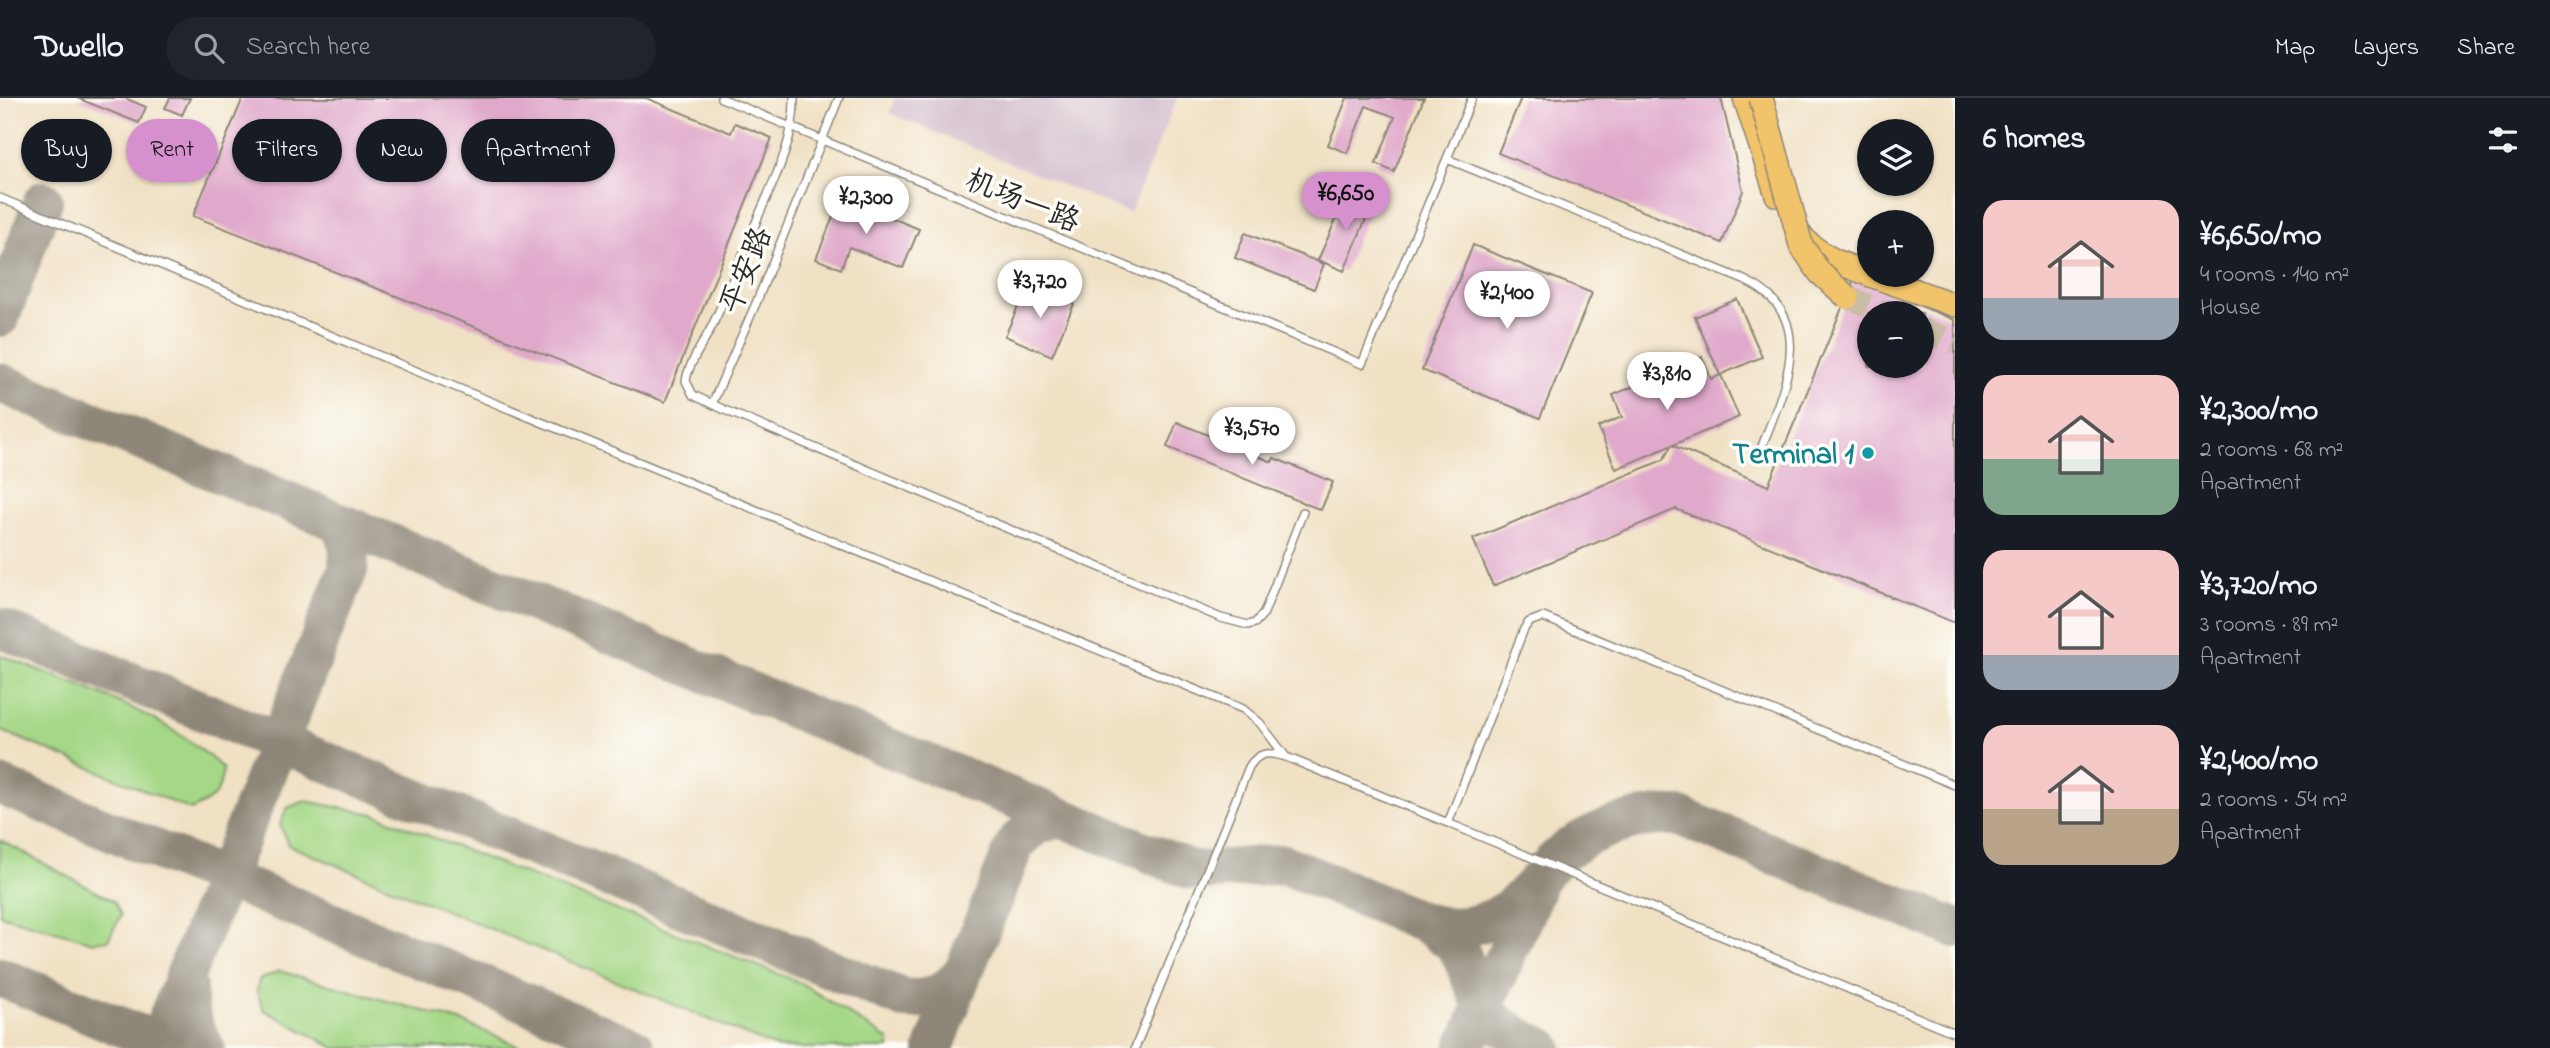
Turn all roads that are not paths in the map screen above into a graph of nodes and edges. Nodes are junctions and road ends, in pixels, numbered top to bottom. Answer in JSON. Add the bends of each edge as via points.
{"nodes":[{"id":1,"x":721,"y":98,"type":"edge"},
{"id":2,"x":794,"y":98,"type":"edge"},
{"id":3,"x":839,"y":98,"type":"edge"},
{"id":4,"x":1472,"y":98,"type":"edge"},
{"id":5,"x":1745,"y":98,"type":"edge"},
{"id":6,"x":1761,"y":98,"type":"edge"},
{"id":7,"x":792,"y":128,"type":"junction"},
{"id":8,"x":821,"y":141,"type":"junction"},
{"id":9,"x":1447,"y":159,"type":"junction"},
{"id":10,"x":0,"y":198,"type":"edge"},
{"id":11,"x":1857,"y":270,"type":"edge"},
{"id":12,"x":1904,"y":287,"type":"edge"},
{"id":13,"x":1847,"y":297,"type":"tunnel mouth"},
{"id":14,"x":1955,"y":305,"type":"edge"},
{"id":15,"x":712,"y":404,"type":"junction"},
{"id":16,"x":1759,"y":454,"type":"dead end"},
{"id":17,"x":1303,"y":512,"type":"dead end"},
{"id":18,"x":1286,"y":757,"type":"junction"},
{"id":19,"x":1955,"y":785,"type":"edge"},
{"id":20,"x":1448,"y":823,"type":"junction"},
{"id":21,"x":1955,"y":1033,"type":"edge"},
{"id":22,"x":1135,"y":1048,"type":"edge"}],
"edges":[{"from":1,"to":7,"type":"lane","name":"机场一路"},
{"from":2,"to":7,"type":"lane"},
{"from":3,"to":8,"type":"lane","name":"平安路"},
{"from":4,"to":9,"type":"lane"},
{"from":5,"to":11,"type":"main road","via":[[1793,228],[1831,261]]},
{"from":6,"to":13,"type":"main road","bridge":true,"via":[[1801,244],[1820,273]]},
{"from":7,"to":8,"type":"lane","name":"机场一路"},
{"from":7,"to":15,"type":"lane","via":[[726,296],[686,377],[693,395]]},
{"from":8,"to":9,"type":"lane","name":"机场一路","via":[[1362,364]]},
{"from":8,"to":15,"type":"lane","name":"平安路"},
{"from":9,"to":16,"type":"lane","via":[[1766,292],[1782,314],[1792,350]]},
{"from":10,"to":18,"type":"lane","via":[[1243,709]]},
{"from":12,"to":14,"type":"main road"},
{"from":15,"to":17,"type":"lane","via":[[1243,624],[1255,624],[1264,613]]},
{"from":18,"to":20,"type":"lane"},
{"from":18,"to":22,"type":"lane","via":[[1262,753],[1249,767]]},
{"from":19,"to":20,"type":"lane","via":[[1544,617],[1524,629]]},
{"from":20,"to":21,"type":"lane"}]}
